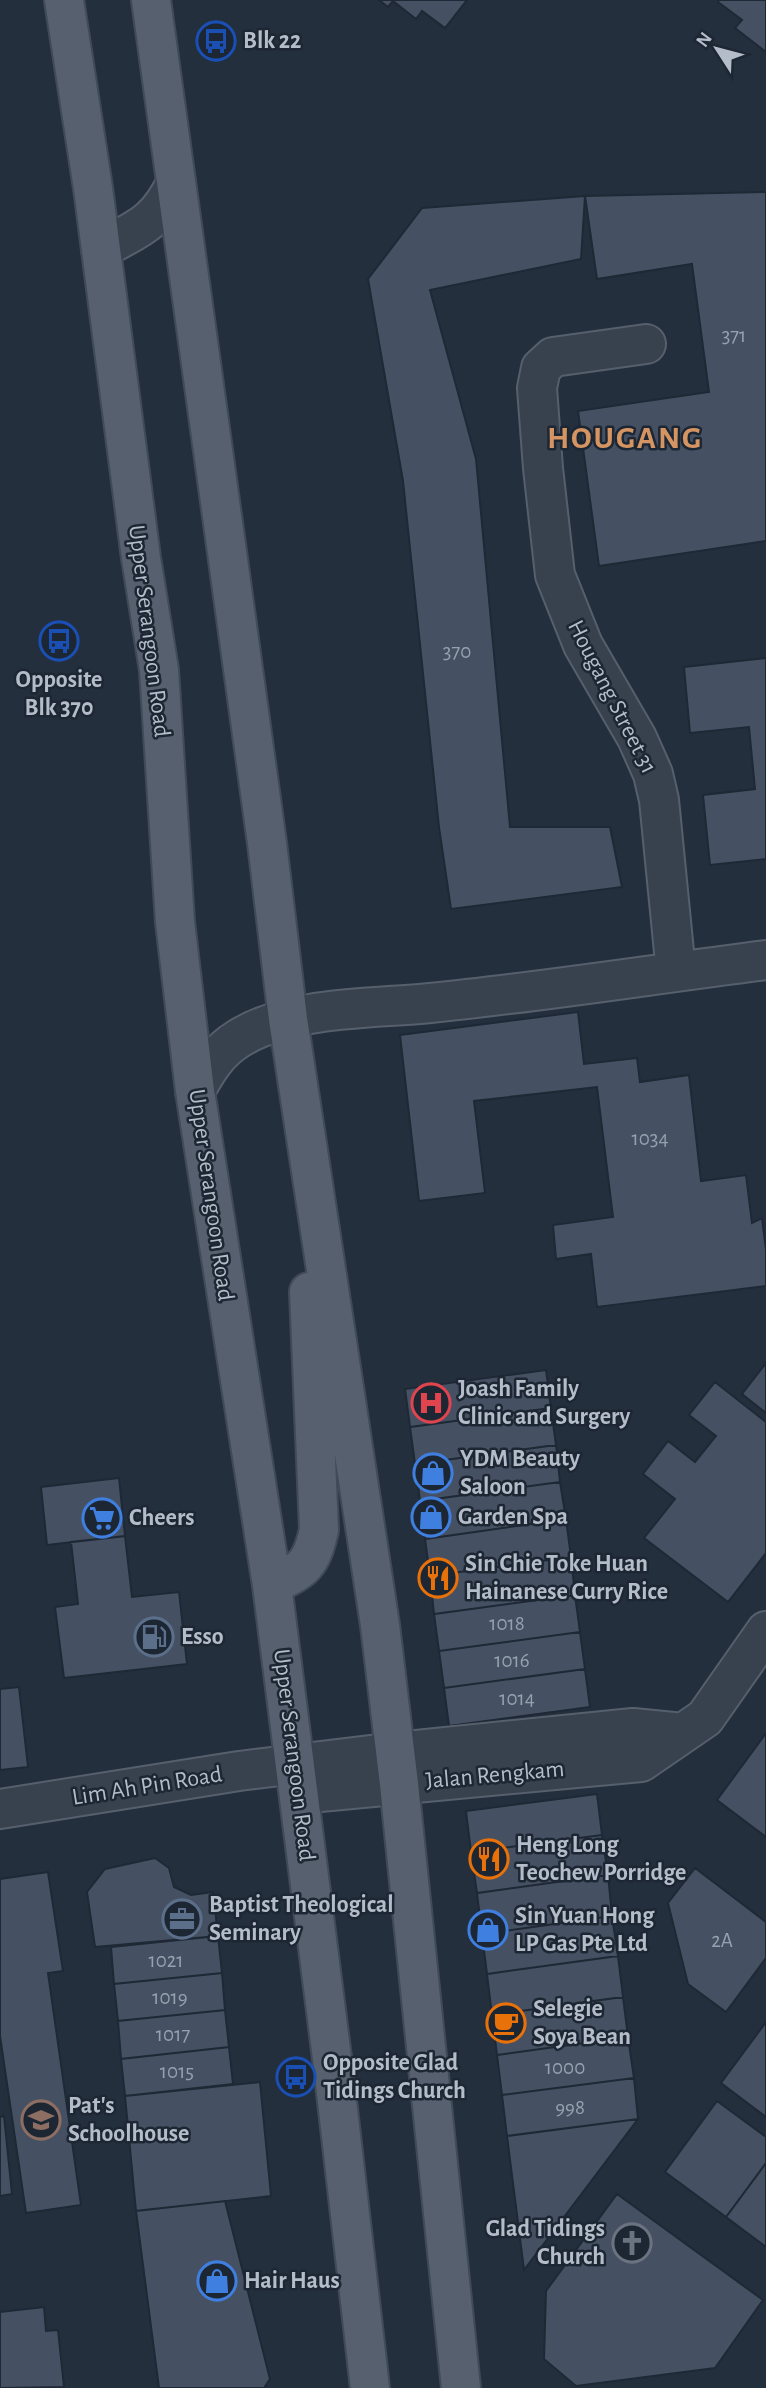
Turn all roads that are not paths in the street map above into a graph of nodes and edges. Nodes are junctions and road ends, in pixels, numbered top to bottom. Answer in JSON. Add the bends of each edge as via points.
{"nodes":[{"id":1,"x":64,"y":0,"type":"edge"},
{"id":2,"x":151,"y":0,"type":"edge"},
{"id":3,"x":176,"y":183,"type":"junction"},
{"id":4,"x":101,"y":249,"type":"junction"},
{"id":5,"x":646,"y":344,"type":"dead end"},
{"id":6,"x":766,"y":960,"type":"edge"},
{"id":7,"x":676,"y":972,"type":"junction"},
{"id":8,"x":288,"y":1019,"type":"junction"},
{"id":9,"x":195,"y":1091,"type":"junction"},
{"id":10,"x":319,"y":1216,"type":"junction"},
{"id":11,"x":272,"y":1585,"type":"junction"},
{"id":12,"x":766,"y":1631,"type":"edge"},
{"id":13,"x":397,"y":1768,"type":"junction"},
{"id":14,"x":297,"y":1779,"type":"junction"},
{"id":15,"x":0,"y":1809,"type":"edge"},
{"id":16,"x":370,"y":2388,"type":"edge"},
{"id":17,"x":461,"y":2388,"type":"edge"}],
"edges":[{"from":1,"to":4,"type":"main road","name":"Upper Serangoon Road"},
{"from":2,"to":3,"type":"main road"},
{"from":3,"to":4,"type":"street","via":[[153,220]]},
{"from":3,"to":8,"type":"main road"},
{"from":4,"to":9,"type":"main road","name":"Upper Serangoon Road","via":[[159,670],[175,922]]},
{"from":5,"to":7,"type":"street","name":"Hougang Street 31","via":[[553,357],[541,368],[537,388],[555,575],[583,645],[653,774]]},
{"from":6,"to":7,"type":"street"},
{"from":7,"to":8,"type":"street"},
{"from":8,"to":9,"type":"street","via":[[239,1038],[215,1058]]},
{"from":8,"to":10,"type":"main road"},
{"from":9,"to":11,"type":"main road","name":"Upper Serangoon Road"},
{"from":10,"to":11,"type":"main road","via":[[311,1238],[309,1300],[319,1530],[314,1552],[301,1570]]},
{"from":10,"to":13,"type":"main road"},
{"from":11,"to":14,"type":"main road","name":"Upper Serangoon Road"},
{"from":12,"to":13,"type":"street","name":"Jalan Rengkam","via":[[705,1718],[641,1762]]},
{"from":13,"to":14,"type":"street","name":"Jalan Rengkam"},
{"from":13,"to":17,"type":"main road"},
{"from":14,"to":15,"type":"street","name":"Lim Ah Pin Road","via":[[239,1771]]},
{"from":14,"to":16,"type":"main road","name":"Upper Serangoon Road"}]}
